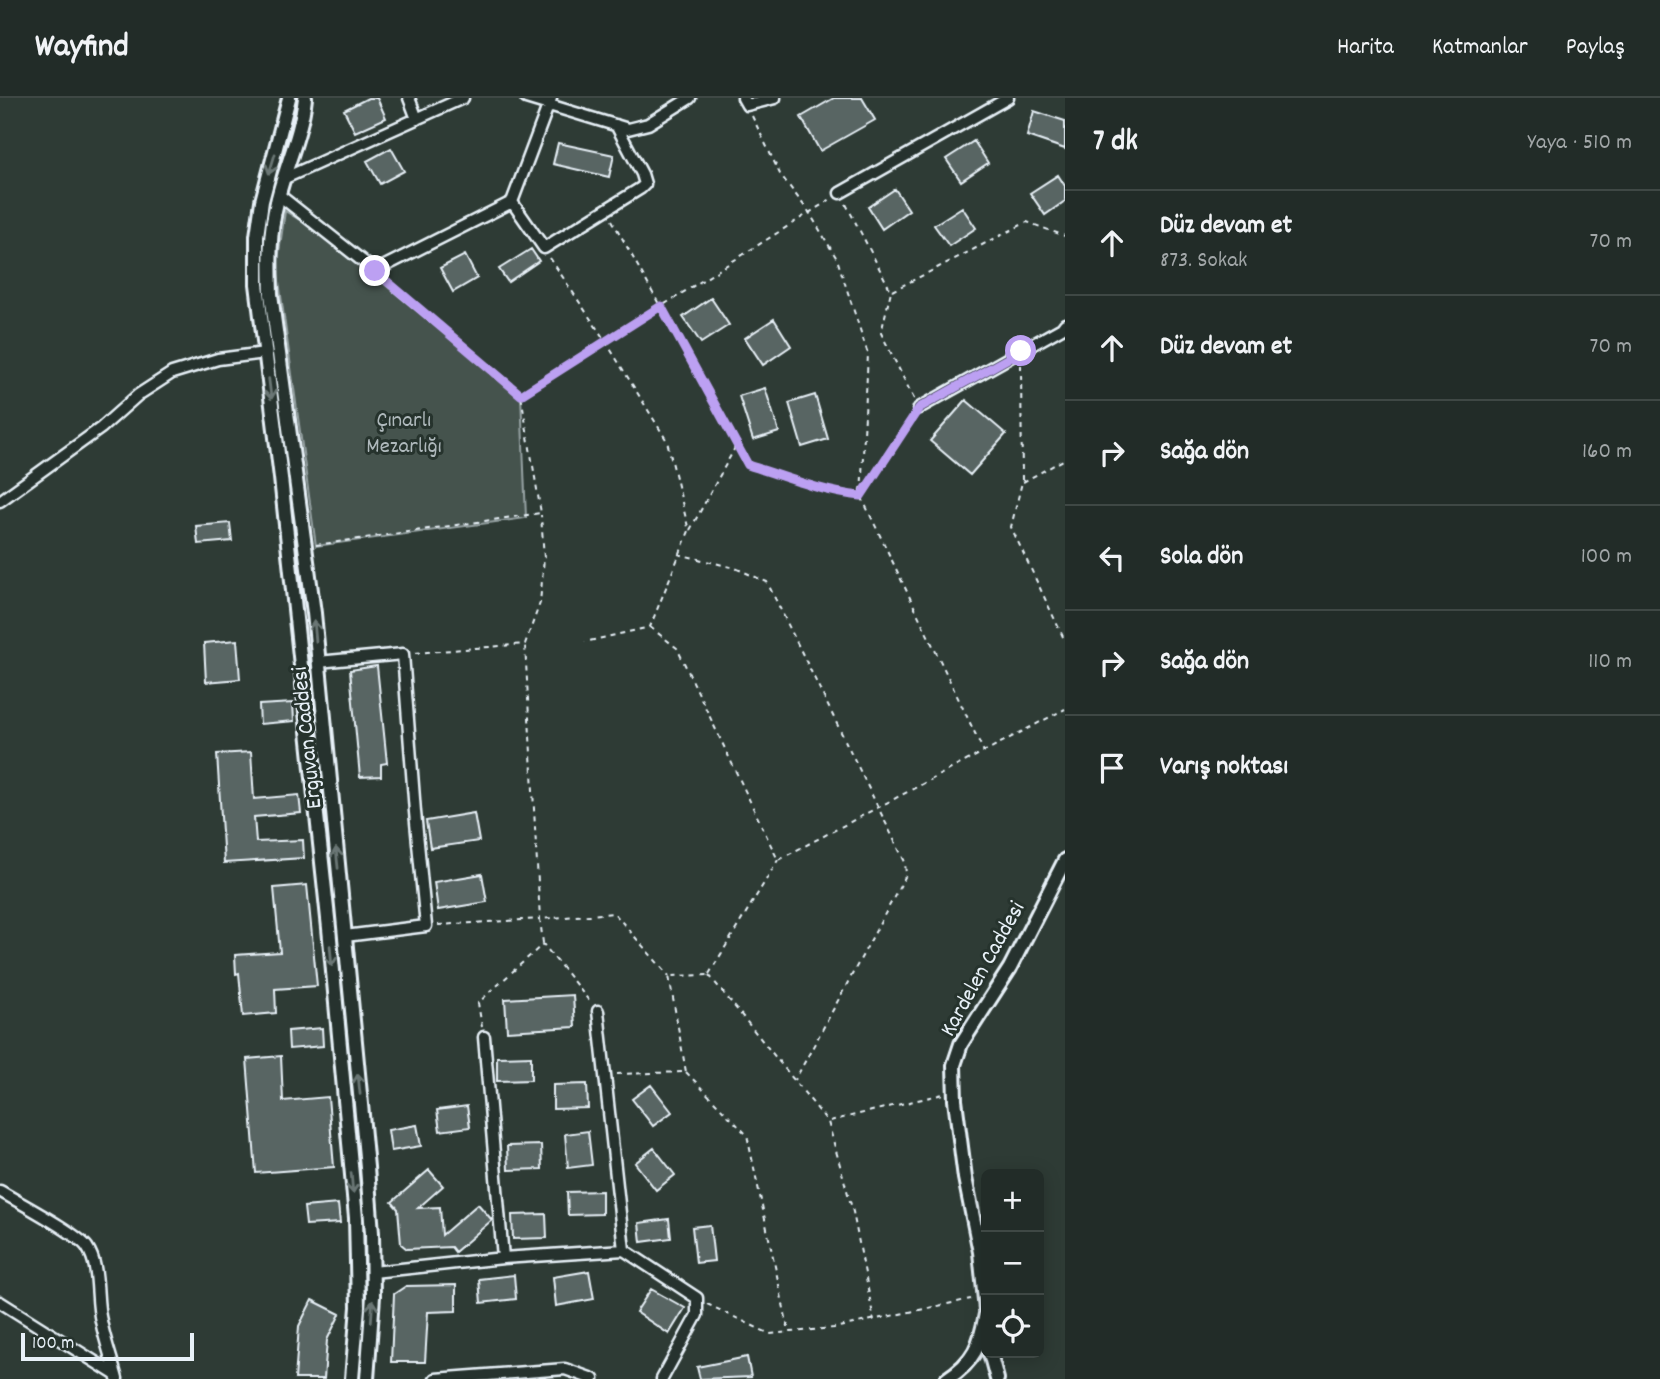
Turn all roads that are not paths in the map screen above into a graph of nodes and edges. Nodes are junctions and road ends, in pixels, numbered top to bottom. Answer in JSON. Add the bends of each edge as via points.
{"nodes":[{"id":1,"x":289,"y":98,"type":"edge"},
{"id":2,"x":305,"y":98,"type":"edge"},
{"id":3,"x":408,"y":98,"type":"edge"},
{"id":4,"x":463,"y":98,"type":"edge"},
{"id":5,"x":526,"y":98,"type":"edge"},
{"id":6,"x":690,"y":98,"type":"edge"},
{"id":7,"x":775,"y":98,"type":"edge"},
{"id":8,"x":1008,"y":98,"type":"edge"},
{"id":9,"x":550,"y":101,"type":"edge"},
{"id":10,"x":745,"y":102,"type":"edge"},
{"id":11,"x":417,"y":119,"type":"junction"},
{"id":12,"x":616,"y":125,"type":"junction"},
{"id":13,"x":285,"y":178,"type":"junction"},
{"id":14,"x":840,"y":193,"type":"road end"},
{"id":15,"x":279,"y":195,"type":"junction"},
{"id":16,"x":512,"y":202,"type":"junction"},
{"id":17,"x":1064,"y":327,"type":"edge"},
{"id":18,"x":265,"y":353,"type":"junction"},
{"id":19,"x":919,"y":408,"type":"road end"},
{"id":20,"x":0,"y":501,"type":"edge"},
{"id":21,"x":318,"y":662,"type":"junction"},
{"id":22,"x":1065,"y":860,"type":"edge"},
{"id":23,"x":345,"y":936,"type":"junction"},
{"id":24,"x":598,"y":1011,"type":"road end"},
{"id":25,"x":484,"y":1037,"type":"road end"},
{"id":26,"x":0,"y":1191,"type":"edge"},
{"id":27,"x":624,"y":1250,"type":"junction"},
{"id":28,"x":503,"y":1258,"type":"junction"},
{"id":29,"x":373,"y":1272,"type":"junction"},
{"id":30,"x":985,"y":1295,"type":"edge"},
{"id":31,"x":0,"y":1302,"type":"edge"},
{"id":32,"x":981,"y":1342,"type":"edge"},
{"id":33,"x":991,"y":1358,"type":"edge"},
{"id":34,"x":117,"y":1377,"type":"edge"},
{"id":35,"x":352,"y":1379,"type":"edge"},
{"id":36,"x":367,"y":1379,"type":"edge"},
{"id":37,"x":435,"y":1379,"type":"edge"},
{"id":38,"x":593,"y":1379,"type":"edge"},
{"id":39,"x":662,"y":1379,"type":"edge"},
{"id":40,"x":947,"y":1379,"type":"edge"},
{"id":41,"x":997,"y":1379,"type":"edge"}],
"edges":[{"from":1,"to":18,"type":"street","one_way":true,"via":[[257,236]]},
{"from":2,"to":13,"type":"street","name":"Erguvan Caddesi"},
{"from":3,"to":11,"type":"street"},
{"from":4,"to":11,"type":"street"},
{"from":5,"to":9,"type":"street"},
{"from":6,"to":12,"type":"street","via":[[638,128]]},
{"from":7,"to":10,"type":"street"},
{"from":8,"to":14,"type":"street"},
{"from":9,"to":12,"type":"street"},
{"from":9,"to":16,"type":"street"},
{"from":11,"to":13,"type":"street"},
{"from":12,"to":16,"type":"street","via":[[645,184],[635,193],[544,248]]},
{"from":13,"to":15,"type":"street","name":"Erguvan Caddesi"},
{"from":15,"to":16,"type":"street","via":[[375,271]]},
{"from":21,"to":15,"type":"street","name":"Erguvan Caddesi","one_way":true,"via":[[271,294],[271,240]]},
{"from":17,"to":19,"type":"street"},
{"from":18,"to":20,"type":"street","via":[[218,359],[172,373]]},
{"from":18,"to":35,"type":"street","one_way":true,"via":[[356,1218],[358,1307]]},
{"from":23,"to":21,"type":"street","name":"Erguvan Caddesi","one_way":true},
{"from":21,"to":23,"type":"street","via":[[403,654],[426,926]]},
{"from":22,"to":30,"type":"street","name":"Kardelen Caddesi","via":[[1010,968],[957,1054],[954,1091]]},
{"from":29,"to":23,"type":"street","name":"Erguvan Caddesi","one_way":true},
{"from":24,"to":27,"type":"street"},
{"from":25,"to":28,"type":"street"},
{"from":26,"to":34,"type":"street","via":[[88,1249],[100,1320]]},
{"from":27,"to":28,"type":"street"},
{"from":27,"to":39,"type":"street","via":[[697,1298],[697,1315]]},
{"from":28,"to":29,"type":"street"},
{"from":36,"to":29,"type":"street","name":"Erguvan Caddesi","one_way":true},
{"from":31,"to":34,"type":"street"},
{"from":32,"to":40,"type":"street","name":"Kardelen Caddesi","via":[[964,1368]]},
{"from":33,"to":41,"type":"street"},
{"from":37,"to":38,"type":"street","via":[[565,1369]]}]}
